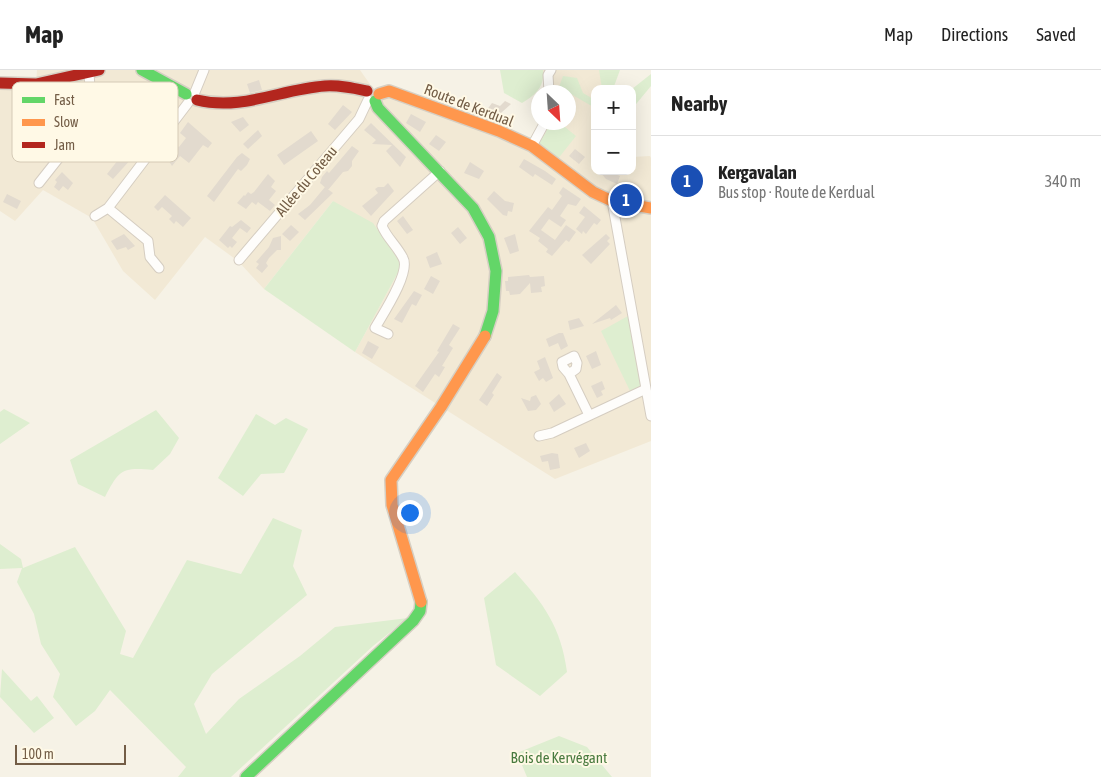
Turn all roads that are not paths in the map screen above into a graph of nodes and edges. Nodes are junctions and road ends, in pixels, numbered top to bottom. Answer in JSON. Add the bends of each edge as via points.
{"nodes":[{"id":1,"x":142,"y":70,"type":"edge"},
{"id":2,"x":204,"y":70,"type":"edge"},
{"id":3,"x":551,"y":70,"type":"edge"},
{"id":4,"x":94,"y":71,"type":"edge"},
{"id":5,"x":45,"y":82,"type":"edge"},
{"id":6,"x":164,"y":82,"type":"edge"},
{"id":7,"x":549,"y":85,"type":"edge"},
{"id":8,"x":178,"y":89,"type":"edge"},
{"id":9,"x":372,"y":96,"type":"junction"},
{"id":10,"x":192,"y":97,"type":"junction"},
{"id":11,"x":178,"y":116,"type":"edge"},
{"id":12,"x":541,"y":130,"type":"edge"},
{"id":13,"x":532,"y":146,"type":"junction"},
{"id":14,"x":56,"y":162,"type":"edge"},
{"id":15,"x":143,"y":162,"type":"edge"},
{"id":16,"x":440,"y":172,"type":"junction"},
{"id":17,"x":39,"y":183,"type":"dead end"},
{"id":18,"x":612,"y":201,"type":"junction"},
{"id":19,"x":108,"y":208,"type":"junction"},
{"id":20,"x":651,"y":208,"type":"edge"},
{"id":21,"x":95,"y":216,"type":"dead end"},
{"id":22,"x":239,"y":260,"type":"dead end"},
{"id":23,"x":158,"y":268,"type":"dead end"},
{"id":24,"x":388,"y":334,"type":"dead end"},
{"id":25,"x":647,"y":373,"type":"edge"},
{"id":26,"x":569,"y":374,"type":"dead end"},
{"id":27,"x":646,"y":389,"type":"junction"},
{"id":28,"x":589,"y":415,"type":"junction"},
{"id":29,"x":651,"y":416,"type":"edge"},
{"id":30,"x":539,"y":436,"type":"dead end"},
{"id":31,"x":246,"y":777,"type":"edge"}],
"edges":[{"from":1,"to":6,"type":"street","name":"Route de Kerdual"},
{"from":2,"to":10,"type":"street"},
{"from":3,"to":7,"type":"street"},
{"from":4,"to":5,"type":"street"},
{"from":8,"to":10,"type":"street","name":"Route de Kerdual"},
{"from":9,"to":10,"type":"street","name":"Route de Kerdual","via":[[333,85],[299,88],[216,106]]},
{"from":9,"to":13,"type":"street","name":"Route de Kerdual","via":[[389,91]]},
{"from":9,"to":16,"type":"street","via":[[378,108]]},
{"from":9,"to":22,"type":"street","name":"Allée du Coteau","via":[[359,118]]},
{"from":10,"to":11,"type":"street"},
{"from":12,"to":13,"type":"street"},
{"from":13,"to":18,"type":"street","name":"Route de Kerdual","via":[[593,192]]},
{"from":14,"to":17,"type":"street"},
{"from":15,"to":19,"type":"street"},
{"from":16,"to":24,"type":"street","via":[[382,226],[406,266],[375,328]]},
{"from":16,"to":31,"type":"street","via":[[482,222],[494,252],[496,271],[493,311],[486,334],[442,407],[391,480],[392,504],[420,594],[420,611]]},
{"from":18,"to":20,"type":"street","name":"Route de Kerdual"},
{"from":18,"to":25,"type":"street"},
{"from":19,"to":21,"type":"street"},
{"from":19,"to":23,"type":"street","via":[[148,241],[150,257]]},
{"from":25,"to":27,"type":"street"},
{"from":26,"to":28,"type":"street"},
{"from":27,"to":28,"type":"street"},
{"from":27,"to":29,"type":"street"},
{"from":28,"to":30,"type":"street"}]}
